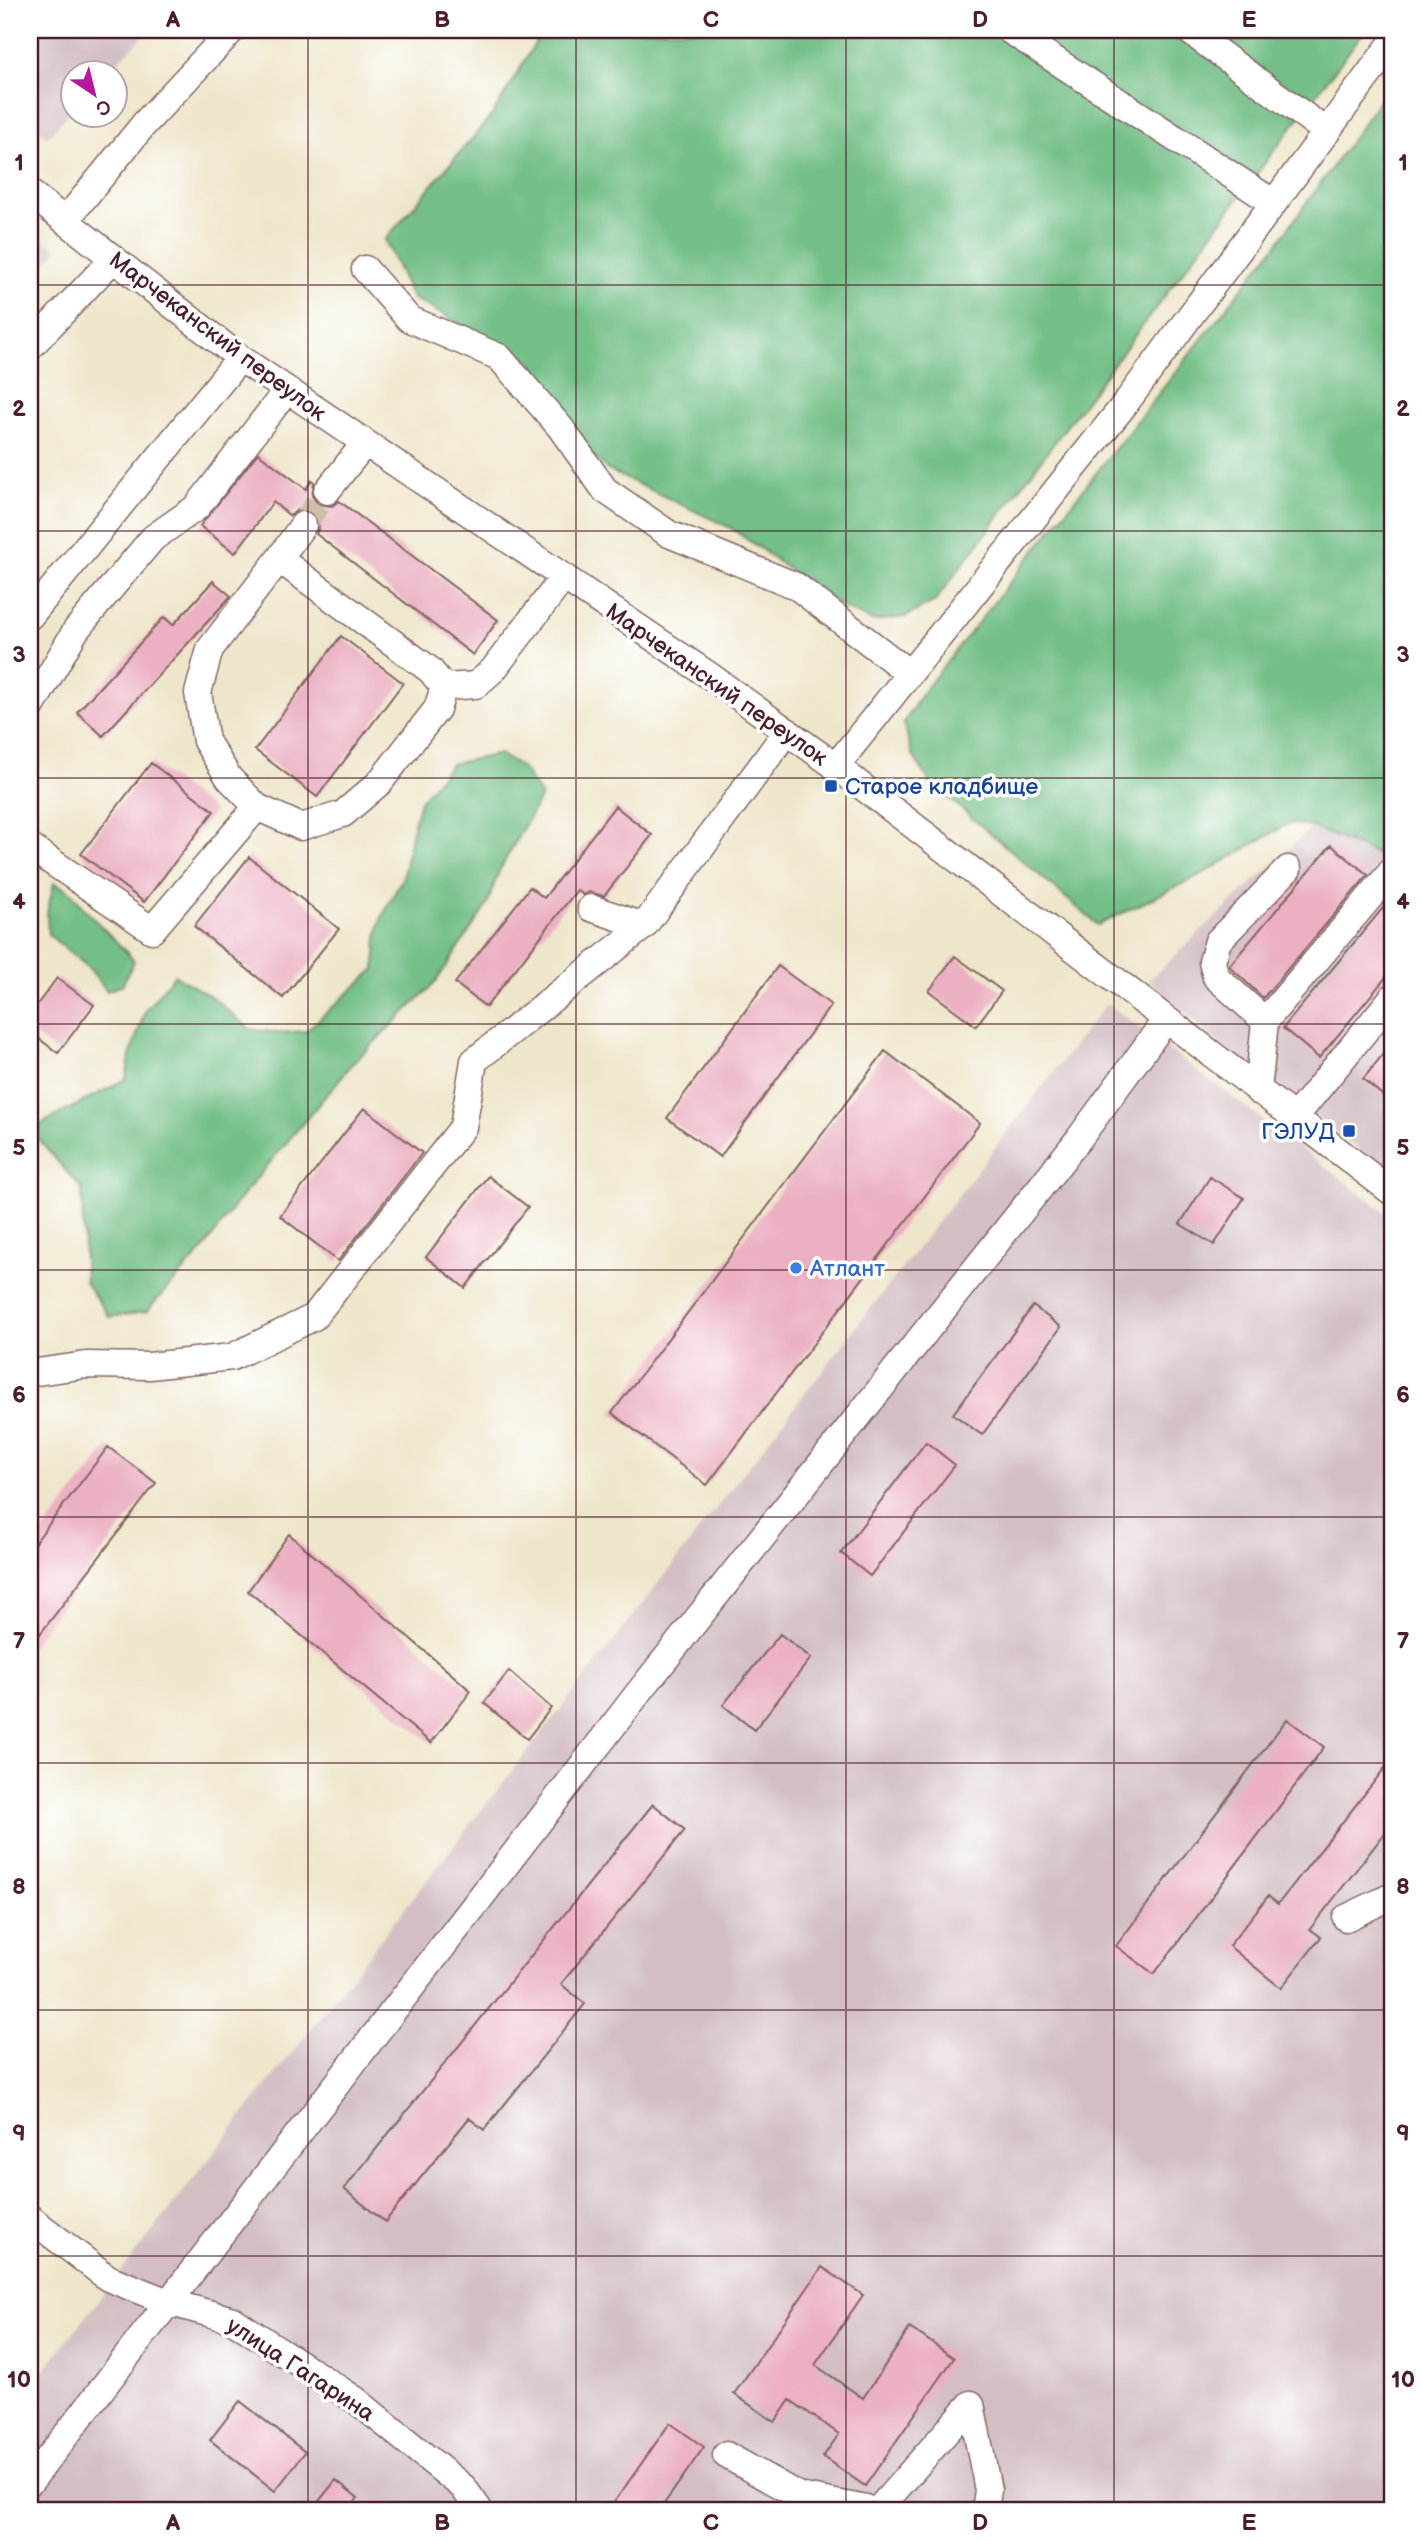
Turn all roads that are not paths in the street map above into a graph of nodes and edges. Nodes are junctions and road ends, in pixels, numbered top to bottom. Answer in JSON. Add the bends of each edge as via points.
{"nodes":[{"id":1,"x":232,"y":30,"type":"edge"},
{"id":2,"x":1009,"y":30,"type":"edge"},
{"id":3,"x":1188,"y":30,"type":"edge"},
{"id":4,"x":1392,"y":43,"type":"edge"},
{"id":5,"x":1327,"y":132,"type":"junction"},
{"id":6,"x":30,"y":193,"type":"edge"},
{"id":7,"x":1274,"y":203,"type":"junction"},
{"id":8,"x":65,"y":221,"type":"junction"},
{"id":9,"x":113,"y":258,"type":"junction"},
{"id":10,"x":365,"y":269,"type":"dead end"},
{"id":11,"x":30,"y":348,"type":"edge"},
{"id":12,"x":240,"y":358,"type":"junction"},
{"id":13,"x":287,"y":390,"type":"junction"},
{"id":14,"x":365,"y":443,"type":"junction"},
{"id":15,"x":327,"y":491,"type":"tunnel mouth"},
{"id":16,"x":303,"y":525,"type":"tunnel mouth"},
{"id":17,"x":279,"y":559,"type":"junction"},
{"id":18,"x":564,"y":577,"type":"junction"},
{"id":19,"x":30,"y":616,"type":"edge"},
{"id":20,"x":909,"y":673,"type":"junction"},
{"id":21,"x":444,"y":687,"type":"junction"},
{"id":22,"x":30,"y":709,"type":"edge"},
{"id":23,"x":787,"y":731,"type":"junction"},
{"id":24,"x":835,"y":766,"type":"junction"},
{"id":25,"x":257,"y":807,"type":"junction"},
{"id":26,"x":30,"y":847,"type":"edge"},
{"id":27,"x":1288,"y":869,"type":"dead end"},
{"id":28,"x":1392,"y":871,"type":"edge"},
{"id":29,"x":591,"y":908,"type":"dead end"},
{"id":30,"x":645,"y":926,"type":"junction"},
{"id":31,"x":1392,"y":998,"type":"edge"},
{"id":32,"x":1165,"y":1021,"type":"junction"},
{"id":33,"x":1265,"y":1021,"type":"junction"},
{"id":34,"x":1258,"y":1091,"type":"junction"},
{"id":35,"x":1294,"y":1118,"type":"junction"},
{"id":36,"x":1387,"y":1179,"type":"edge"},
{"id":37,"x":30,"y":1373,"type":"edge"},
{"id":38,"x":1392,"y":1896,"type":"edge"},
{"id":39,"x":1346,"y":1918,"type":"dead end"},
{"id":40,"x":30,"y":2218,"type":"edge"},
{"id":41,"x":168,"y":2302,"type":"junction"},
{"id":42,"x":726,"y":2455,"type":"dead end"},
{"id":43,"x":30,"y":2482,"type":"edge"},
{"id":44,"x":480,"y":2511,"type":"edge"},
{"id":45,"x":985,"y":2511,"type":"edge"}],
"edges":[{"from":1,"to":8,"type":"street","via":[[145,123]]},
{"from":2,"to":7,"type":"street"},
{"from":3,"to":5,"type":"street"},
{"from":4,"to":5,"type":"street"},
{"from":5,"to":7,"type":"street"},
{"from":6,"to":8,"type":"street","name":"Марчеканский переулок"},
{"from":7,"to":20,"type":"street","via":[[1125,404]]},
{"from":8,"to":9,"type":"street","name":"Марчеканский переулок"},
{"from":9,"to":11,"type":"street"},
{"from":9,"to":12,"type":"street","name":"Марчеканский переулок"},
{"from":10,"to":20,"type":"street","via":[[409,319],[499,357],[560,427],[605,490],[669,534],[796,586]]},
{"from":12,"to":13,"type":"street","name":"Марчеканский переулок"},
{"from":12,"to":19,"type":"street"},
{"from":13,"to":14,"type":"street","name":"Марчеканский переулок"},
{"from":13,"to":22,"type":"street","via":[[197,507],[153,538],[76,630]]},
{"from":14,"to":15,"type":"street"},
{"from":14,"to":18,"type":"street","name":"Марчеканский переулок"},
{"from":16,"to":17,"type":"street"},
{"from":17,"to":21,"type":"street","via":[[430,670]]},
{"from":17,"to":25,"type":"street","via":[[210,649],[198,693],[206,741],[229,778]]},
{"from":18,"to":21,"type":"street","via":[[493,670],[476,685]]},
{"from":18,"to":23,"type":"street","name":"Марчеканский переулок"},
{"from":20,"to":24,"type":"street"},
{"from":21,"to":25,"type":"street","via":[[437,709],[379,783],[343,814],[301,827]]},
{"from":23,"to":24,"type":"street","name":"Марчеканский переулок"},
{"from":23,"to":30,"type":"street"},
{"from":24,"to":32,"type":"street","name":"Марчеканский переулок"},
{"from":25,"to":26,"type":"street","via":[[152,930]]},
{"from":27,"to":33,"type":"street","via":[[1218,941],[1212,962],[1216,977]]},
{"from":28,"to":33,"type":"street"},
{"from":29,"to":30,"type":"street"},
{"from":30,"to":37,"type":"street","via":[[474,1062],[463,1127],[314,1317],[232,1357]]},
{"from":31,"to":35,"type":"street"},
{"from":32,"to":34,"type":"street","name":"Марчеканский переулок"},
{"from":32,"to":41,"type":"street","via":[[1079,1140],[636,1696]]},
{"from":33,"to":34,"type":"street"},
{"from":34,"to":35,"type":"street","name":"Марчеканский переулок"},
{"from":35,"to":36,"type":"street","name":"Марчеканский переулок"},
{"from":38,"to":39,"type":"street"},
{"from":40,"to":41,"type":"street","name":"улица Гагарина","via":[[107,2278]]},
{"from":41,"to":43,"type":"street"},
{"from":41,"to":44,"type":"street","name":"улица Гагарина","via":[[233,2320],[346,2394],[463,2487]]},
{"from":42,"to":45,"type":"street","via":[[799,2496],[877,2511],[971,2404],[988,2490]]}]}
